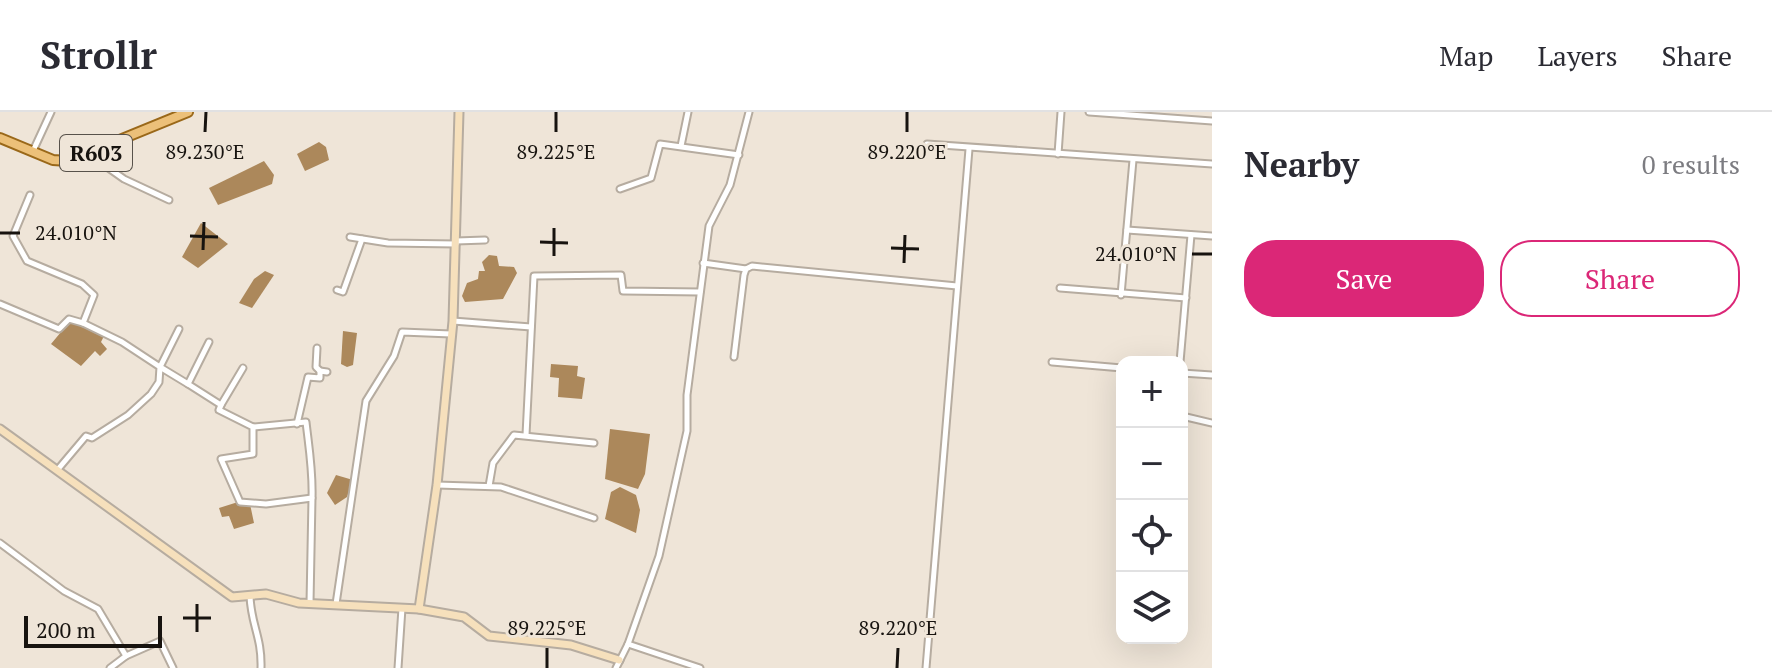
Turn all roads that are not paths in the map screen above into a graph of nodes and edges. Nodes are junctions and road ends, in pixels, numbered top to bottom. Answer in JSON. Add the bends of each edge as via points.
{"nodes":[{"id":1,"x":51,"y":112,"type":"edge"},
{"id":2,"x":188,"y":112,"type":"edge"},
{"id":3,"x":459,"y":112,"type":"edge"},
{"id":4,"x":688,"y":112,"type":"edge"},
{"id":5,"x":749,"y":112,"type":"edge"},
{"id":6,"x":1061,"y":112,"type":"edge"},
{"id":7,"x":1089,"y":112,"type":"edge"},
{"id":8,"x":1212,"y":121,"type":"edge"},
{"id":9,"x":0,"y":138,"type":"edge"},
{"id":10,"x":927,"y":144,"type":"dead end"},
{"id":11,"x":681,"y":146,"type":"junction"},
{"id":12,"x":969,"y":149,"type":"junction"},
{"id":13,"x":33,"y":152,"type":"junction"},
{"id":14,"x":1058,"y":154,"type":"junction"},
{"id":15,"x":90,"y":155,"type":"junction"},
{"id":16,"x":739,"y":155,"type":"junction"},
{"id":17,"x":1133,"y":160,"type":"junction"},
{"id":18,"x":1212,"y":164,"type":"edge"},
{"id":19,"x":620,"y":189,"type":"dead end"},
{"id":20,"x":30,"y":195,"type":"dead end"},
{"id":21,"x":169,"y":200,"type":"dead end"},
{"id":22,"x":1127,"y":230,"type":"junction"},
{"id":23,"x":1191,"y":235,"type":"junction"},
{"id":24,"x":1212,"y":236,"type":"edge"},
{"id":25,"x":350,"y":237,"type":"dead end"},
{"id":26,"x":362,"y":239,"type":"junction"},
{"id":27,"x":485,"y":240,"type":"dead end"},
{"id":28,"x":456,"y":242,"type":"junction"},
{"id":29,"x":703,"y":263,"type":"junction"},
{"id":30,"x":746,"y":269,"type":"junction"},
{"id":31,"x":957,"y":286,"type":"junction"},
{"id":32,"x":1060,"y":288,"type":"dead end"},
{"id":33,"x":337,"y":290,"type":"dead end"},
{"id":34,"x":700,"y":292,"type":"junction"},
{"id":35,"x":1121,"y":295,"type":"junction"},
{"id":36,"x":1186,"y":298,"type":"junction"},
{"id":37,"x":0,"y":304,"type":"edge"},
{"id":38,"x":453,"y":321,"type":"junction"},
{"id":39,"x":83,"y":323,"type":"junction"},
{"id":40,"x":531,"y":327,"type":"junction"},
{"id":41,"x":179,"y":329,"type":"dead end"},
{"id":42,"x":451,"y":334,"type":"junction"},
{"id":43,"x":209,"y":342,"type":"dead end"},
{"id":44,"x":317,"y":348,"type":"dead end"},
{"id":45,"x":1181,"y":356,"type":"edge"},
{"id":46,"x":734,"y":357,"type":"dead end"},
{"id":47,"x":1052,"y":362,"type":"dead end"},
{"id":48,"x":160,"y":367,"type":"junction"},
{"id":49,"x":1116,"y":367,"type":"edge"},
{"id":50,"x":243,"y":368,"type":"dead end"},
{"id":51,"x":1188,"y":373,"type":"edge"},
{"id":52,"x":1212,"y":375,"type":"edge"},
{"id":53,"x":188,"y":384,"type":"junction"},
{"id":54,"x":221,"y":405,"type":"junction"},
{"id":55,"x":1188,"y":417,"type":"edge"},
{"id":56,"x":1212,"y":423,"type":"edge"},
{"id":57,"x":297,"y":424,"type":"junction"},
{"id":58,"x":253,"y":427,"type":"junction"},
{"id":59,"x":0,"y":429,"type":"edge"},
{"id":60,"x":526,"y":435,"type":"junction"},
{"id":61,"x":594,"y":443,"type":"dead end"},
{"id":62,"x":59,"y":468,"type":"junction"},
{"id":63,"x":437,"y":485,"type":"junction"},
{"id":64,"x":489,"y":486,"type":"junction"},
{"id":65,"x":312,"y":498,"type":"junction"},
{"id":66,"x":594,"y":518,"type":"dead end"},
{"id":67,"x":0,"y":543,"type":"edge"},
{"id":68,"x":250,"y":596,"type":"junction"},
{"id":69,"x":310,"y":603,"type":"junction"},
{"id":70,"x":336,"y":604,"type":"junction"},
{"id":71,"x":402,"y":608,"type":"junction"},
{"id":72,"x":419,"y":609,"type":"junction"},
{"id":73,"x":628,"y":644,"type":"junction"},
{"id":74,"x":126,"y":656,"type":"junction"},
{"id":75,"x":618,"y":664,"type":"edge"},
{"id":76,"x":110,"y":668,"type":"edge"},
{"id":77,"x":173,"y":668,"type":"edge"},
{"id":78,"x":261,"y":668,"type":"edge"},
{"id":79,"x":398,"y":668,"type":"edge"},
{"id":80,"x":700,"y":668,"type":"edge"},
{"id":81,"x":926,"y":668,"type":"edge"}],
"edges":[{"from":1,"to":13,"type":"street"},
{"from":2,"to":15,"type":"main road","number":"R603"},
{"from":3,"to":28,"type":"street"},
{"from":4,"to":11,"type":"street"},
{"from":5,"to":16,"type":"street"},
{"from":6,"to":14,"type":"street"},
{"from":7,"to":8,"type":"street"},
{"from":9,"to":13,"type":"main road","number":"R603"},
{"from":10,"to":12,"type":"street"},
{"from":11,"to":16,"type":"street"},
{"from":11,"to":19,"type":"street","via":[[660,144],[651,178]]},
{"from":12,"to":14,"type":"street"},
{"from":12,"to":31,"type":"street"},
{"from":13,"to":15,"type":"main road","number":"R603","via":[[68,161]]},
{"from":14,"to":17,"type":"street"},
{"from":15,"to":21,"type":"street","via":[[124,179]]},
{"from":16,"to":29,"type":"street","via":[[709,226]]},
{"from":17,"to":18,"type":"street"},
{"from":17,"to":22,"type":"street"},
{"from":20,"to":39,"type":"street","via":[[14,241],[27,261],[94,292]]},
{"from":22,"to":23,"type":"street"},
{"from":22,"to":35,"type":"street"},
{"from":23,"to":24,"type":"street"},
{"from":23,"to":36,"type":"street"},
{"from":25,"to":26,"type":"street"},
{"from":26,"to":28,"type":"street","via":[[412,245]]},
{"from":26,"to":33,"type":"street","via":[[343,292]]},
{"from":27,"to":28,"type":"street"},
{"from":28,"to":38,"type":"street"},
{"from":29,"to":30,"type":"street"},
{"from":29,"to":34,"type":"street"},
{"from":30,"to":31,"type":"street","via":[[761,265]]},
{"from":30,"to":46,"type":"street"},
{"from":31,"to":81,"type":"street"},
{"from":32,"to":35,"type":"street"},
{"from":34,"to":40,"type":"street","via":[[623,291],[621,275],[536,275]]},
{"from":34,"to":73,"type":"street","via":[[687,431],[659,556]]},
{"from":35,"to":36,"type":"street"},
{"from":36,"to":45,"type":"street"},
{"from":37,"to":39,"type":"street","via":[[59,329],[69,319]]},
{"from":38,"to":40,"type":"street"},
{"from":38,"to":42,"type":"street"},
{"from":39,"to":48,"type":"street"},
{"from":40,"to":60,"type":"street"},
{"from":41,"to":48,"type":"street"},
{"from":42,"to":63,"type":"street"},
{"from":42,"to":70,"type":"street","via":[[402,332],[394,356],[366,401]]},
{"from":43,"to":53,"type":"street"},
{"from":44,"to":57,"type":"street","via":[[316,367],[323,372],[320,378],[308,377]]},
{"from":47,"to":49,"type":"street"},
{"from":48,"to":53,"type":"street"},
{"from":48,"to":62,"type":"street","via":[[157,388],[94,437],[86,436]]},
{"from":50,"to":54,"type":"street"},
{"from":51,"to":52,"type":"street"},
{"from":53,"to":54,"type":"street"},
{"from":54,"to":58,"type":"street","via":[[219,410]]},
{"from":55,"to":56,"type":"street"},
{"from":57,"to":58,"type":"street"},
{"from":57,"to":65,"type":"street","via":[[307,425]]},
{"from":58,"to":65,"type":"street","via":[[253,454],[221,459],[240,502]]},
{"from":59,"to":62,"type":"street"},
{"from":60,"to":61,"type":"street"},
{"from":60,"to":64,"type":"street","via":[[511,437],[493,463]]},
{"from":62,"to":68,"type":"street","via":[[220,590],[232,597]]},
{"from":63,"to":64,"type":"street"},
{"from":63,"to":72,"type":"street"},
{"from":64,"to":66,"type":"street"},
{"from":65,"to":69,"type":"street"},
{"from":67,"to":74,"type":"street","via":[[64,591],[98,609]]},
{"from":68,"to":69,"type":"street"},
{"from":68,"to":78,"type":"street","via":[[251,620],[262,639]]},
{"from":69,"to":70,"type":"street"},
{"from":70,"to":71,"type":"street"},
{"from":71,"to":72,"type":"street"},
{"from":71,"to":79,"type":"street"},
{"from":72,"to":75,"type":"street","via":[[464,617],[489,636],[571,645]]},
{"from":73,"to":75,"type":"street"},
{"from":73,"to":80,"type":"street"},
{"from":74,"to":76,"type":"street"},
{"from":74,"to":77,"type":"street","via":[[160,641]]}]}
